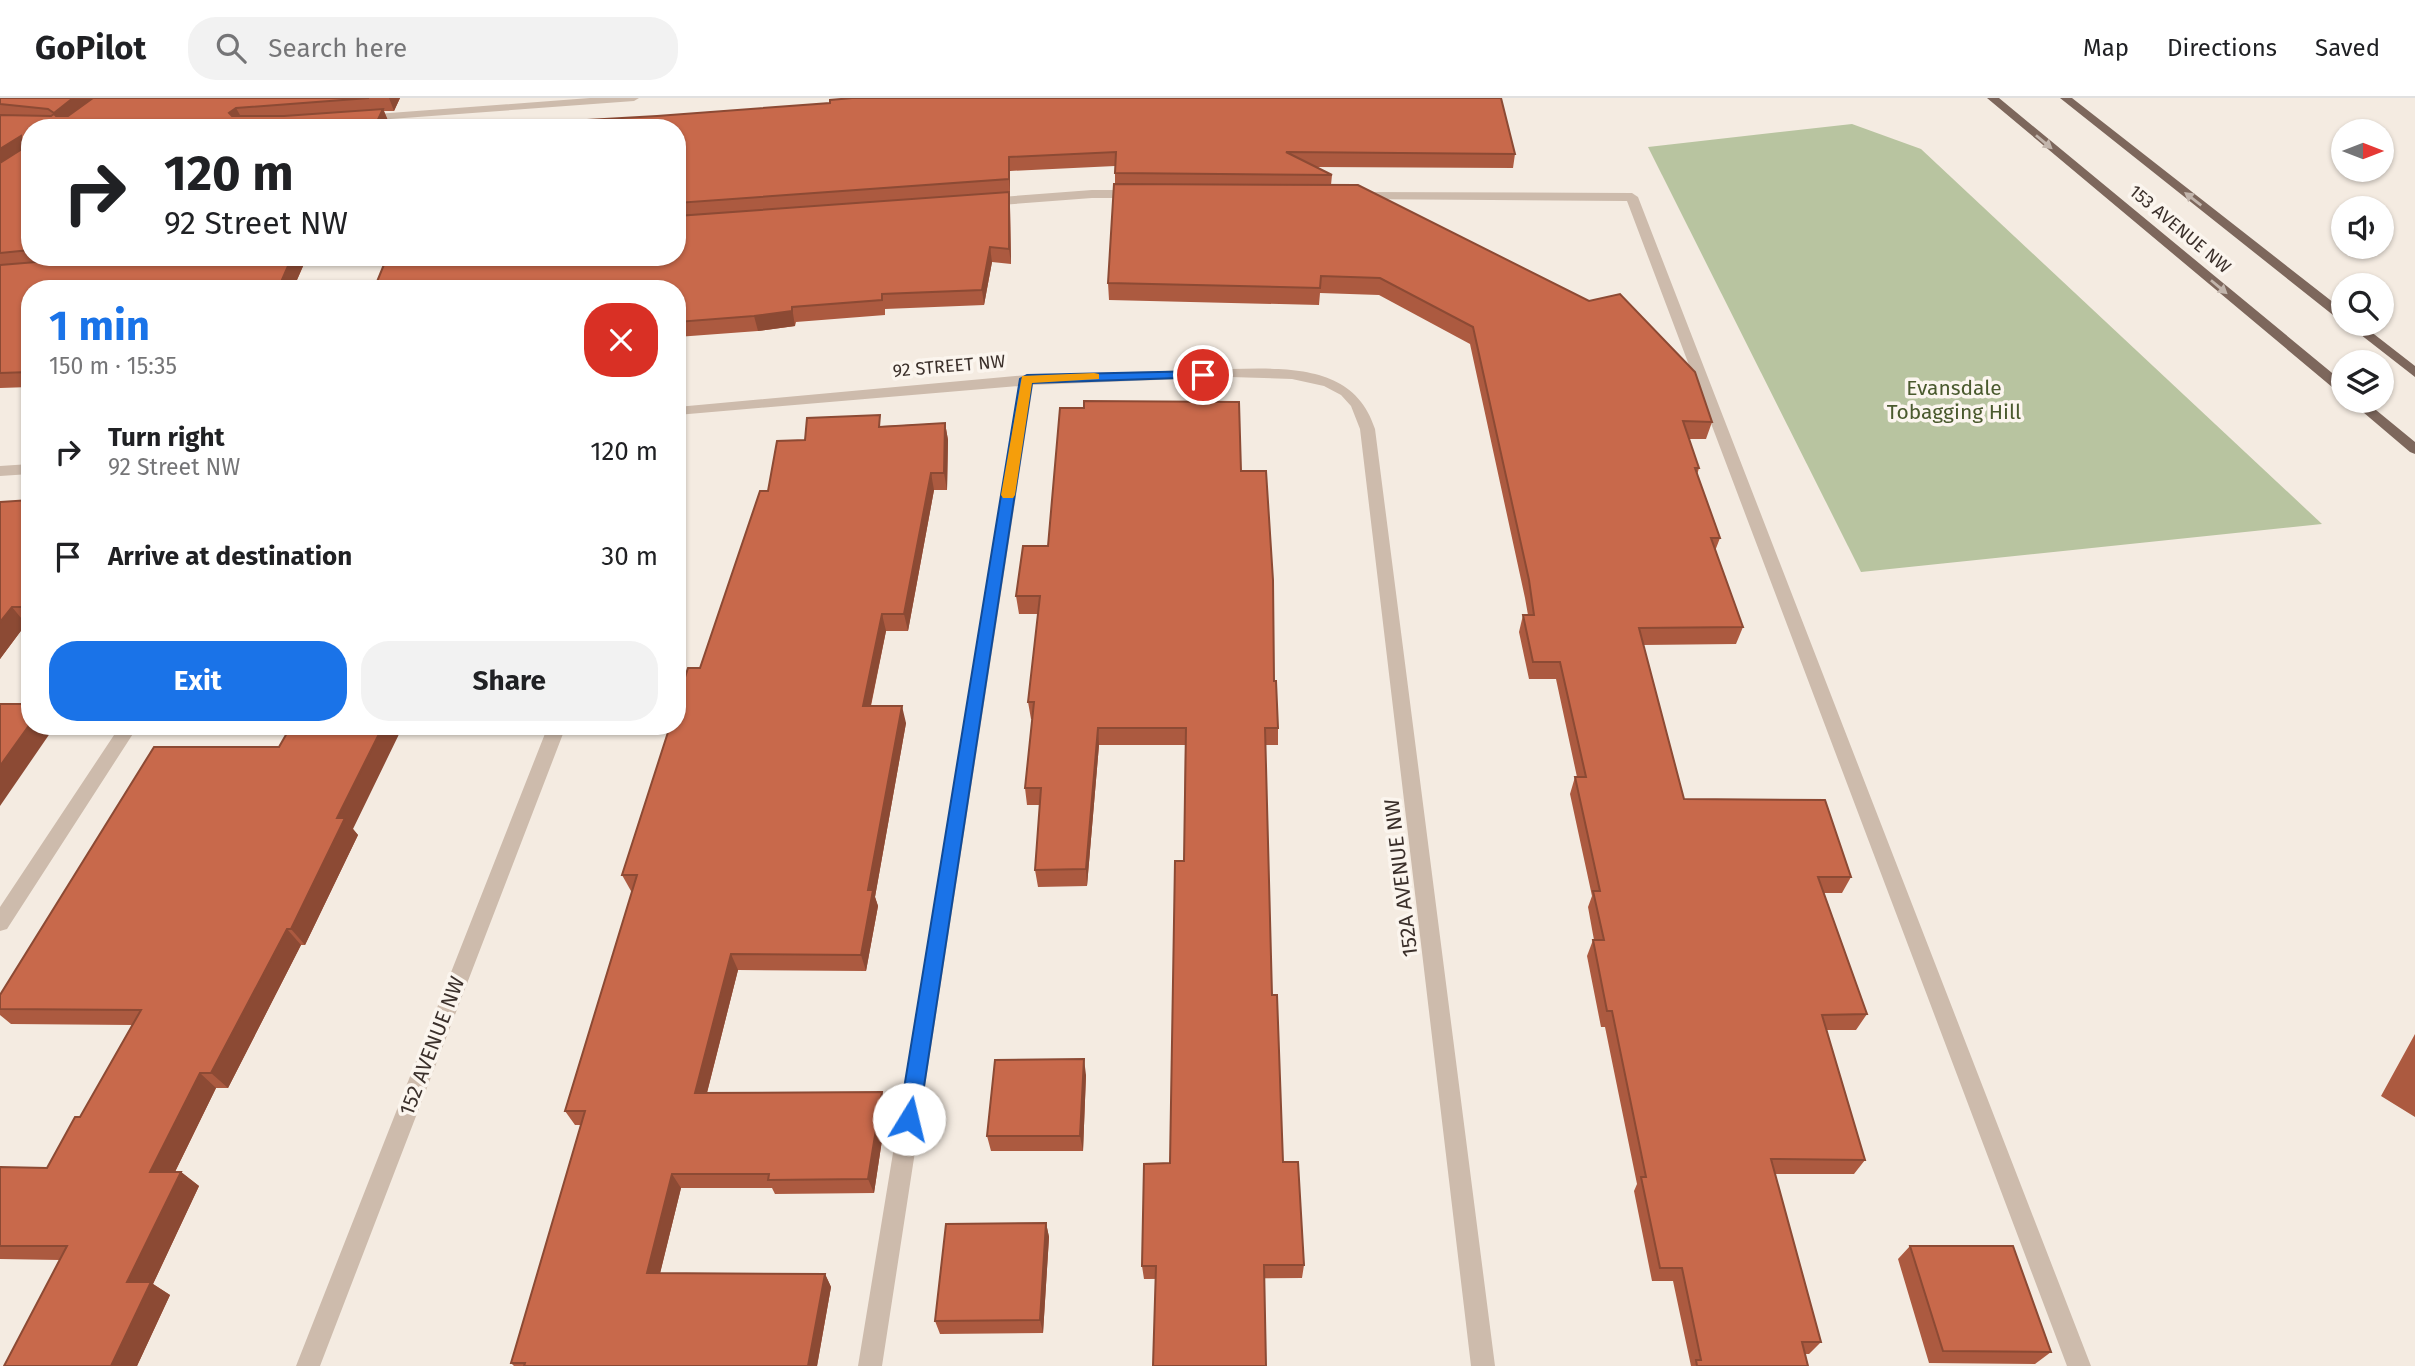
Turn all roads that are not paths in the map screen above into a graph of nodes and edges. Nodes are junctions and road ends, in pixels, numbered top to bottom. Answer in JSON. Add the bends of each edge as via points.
{"nodes":[{"id":1,"x":634,"y":98,"type":"edge"},
{"id":2,"x":1992,"y":98,"type":"edge"},
{"id":3,"x":2065,"y":98,"type":"edge"},
{"id":4,"x":473,"y":104,"type":"edge"},
{"id":5,"x":351,"y":119,"type":"edge"},
{"id":6,"x":1148,"y":194,"type":"edge"},
{"id":7,"x":1341,"y":195,"type":"edge"},
{"id":8,"x":968,"y":203,"type":"edge"},
{"id":9,"x":2331,"y":307,"type":"edge"},
{"id":10,"x":2368,"y":336,"type":"edge"},
{"id":11,"x":2415,"y":373,"type":"edge"},
{"id":12,"x":1027,"y":379,"type":"junction"},
{"id":13,"x":2331,"y":379,"type":"edge"},
{"id":14,"x":1347,"y":392,"type":"joint"},
{"id":15,"x":686,"y":412,"type":"edge"},
{"id":16,"x":2372,"y":413,"type":"edge"},
{"id":17,"x":2415,"y":449,"type":"edge"},
{"id":18,"x":21,"y":470,"type":"edge"},
{"id":19,"x":0,"y":471,"type":"edge"},
{"id":20,"x":123,"y":735,"type":"edge"},
{"id":21,"x":553,"y":735,"type":"edge"},
{"id":22,"x":0,"y":923,"type":"edge"},
{"id":23,"x":308,"y":1366,"type":"edge"},
{"id":24,"x":870,"y":1366,"type":"edge"},
{"id":25,"x":1483,"y":1366,"type":"edge"},
{"id":26,"x":2079,"y":1366,"type":"edge"}],
"edges":[{"from":1,"to":4,"type":"street"},
{"from":2,"to":13,"type":"main road","name":"153 AVENUE NW","one_way":true},
{"from":9,"to":3,"type":"main road","name":"153 AVENUE NW","one_way":true},
{"from":4,"to":5,"type":"street"},
{"from":6,"to":8,"type":"street"},
{"from":7,"to":26,"type":"street","via":[[1632,197]]},
{"from":10,"to":11,"type":"main road"},
{"from":12,"to":14,"type":"street","name":"92 STREET NW","via":[[1284,375],[1310,378]]},
{"from":12,"to":15,"type":"street","name":"92 STREET NW"},
{"from":12,"to":24,"type":"street"},
{"from":14,"to":25,"type":"street","name":"152A AVENUE NW","via":[[1360,405],[1370,439]]},
{"from":16,"to":17,"type":"main road"},
{"from":18,"to":19,"type":"street"},
{"from":20,"to":22,"type":"street"},
{"from":21,"to":23,"type":"street","name":"152 AVENUE NW"}]}
